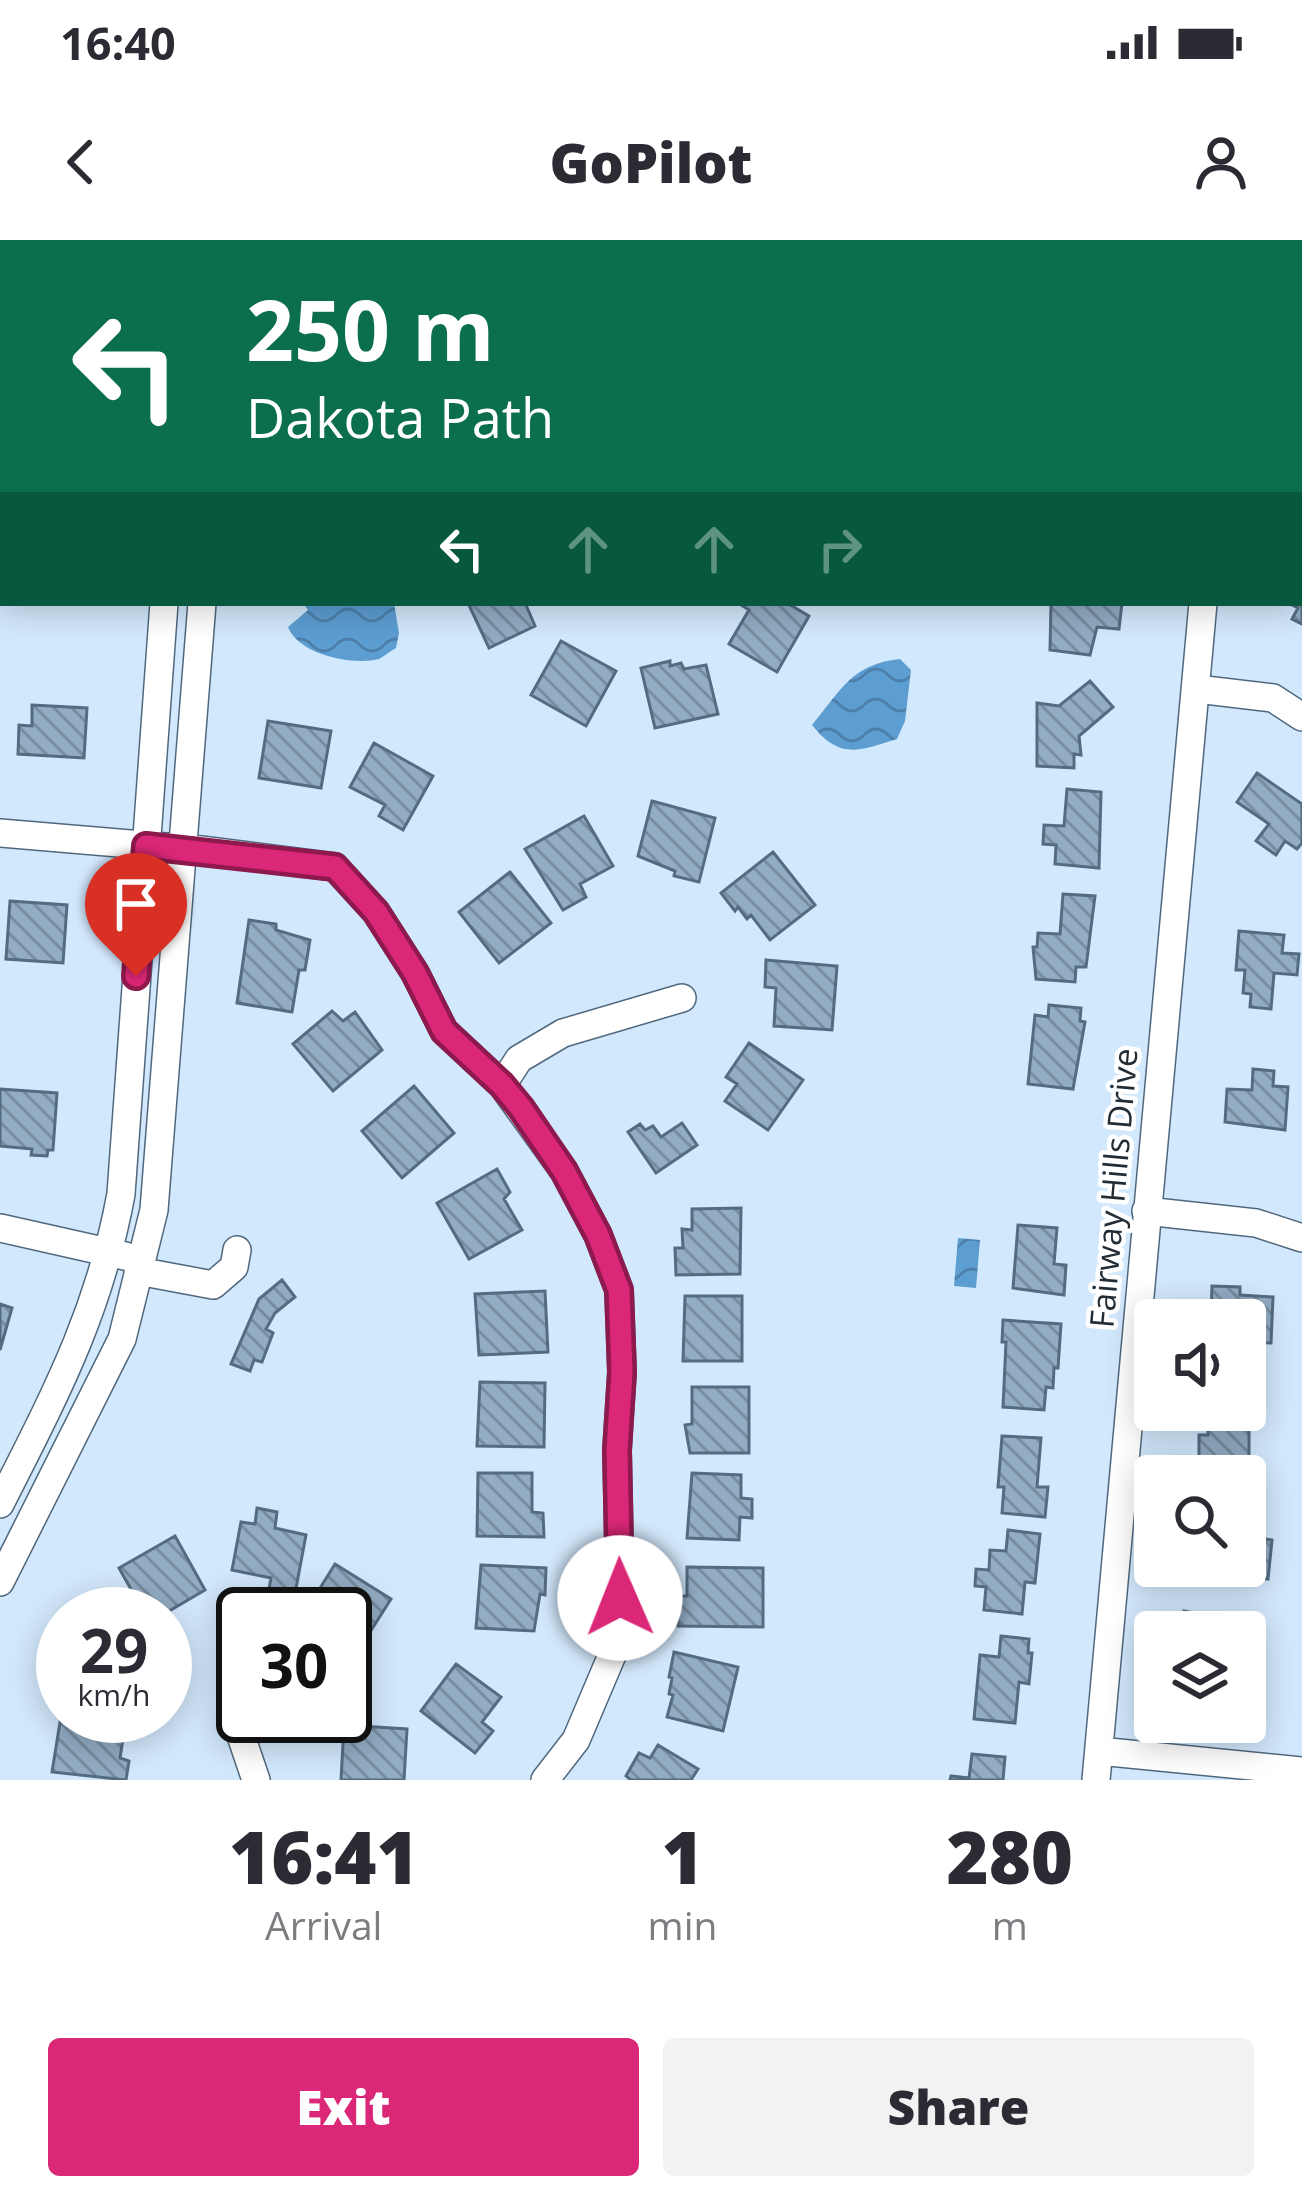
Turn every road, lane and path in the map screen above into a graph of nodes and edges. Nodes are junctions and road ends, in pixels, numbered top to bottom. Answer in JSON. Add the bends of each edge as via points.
{"nodes":[{"id":1,"x":164,"y":606,"type":"edge"},
{"id":2,"x":202,"y":606,"type":"edge"},
{"id":3,"x":1203,"y":606,"type":"edge"},
{"id":4,"x":1197,"y":688,"type":"junction"},
{"id":5,"x":1302,"y":717,"type":"edge"},
{"id":6,"x":0,"y":833,"type":"edge"},
{"id":7,"x":146,"y":846,"type":"junction"},
{"id":8,"x":183,"y":848,"type":"junction"},
{"id":9,"x":682,"y":998,"type":"dead end"},
{"id":10,"x":502,"y":1085,"type":"junction"},
{"id":11,"x":1146,"y":1211,"type":"junction"},
{"id":12,"x":0,"y":1228,"type":"edge"},
{"id":13,"x":1302,"y":1238,"type":"edge"},
{"id":14,"x":237,"y":1250,"type":"dead end"},
{"id":15,"x":110,"y":1252,"type":"junction"},
{"id":16,"x":140,"y":1265,"type":"junction"},
{"id":17,"x":0,"y":1504,"type":"edge"},
{"id":18,"x":0,"y":1582,"type":"edge"},
{"id":19,"x":243,"y":1743,"type":"edge"},
{"id":20,"x":1099,"y":1751,"type":"junction"},
{"id":21,"x":1302,"y":1771,"type":"edge"},
{"id":22,"x":256,"y":1780,"type":"edge"},
{"id":23,"x":544,"y":1780,"type":"edge"},
{"id":24,"x":1096,"y":1780,"type":"edge"}],
"edges":[{"from":1,"to":7,"type":"street"},
{"from":2,"to":8,"type":"street"},
{"from":3,"to":4,"type":"street","name":"Fairway Hills Drive"},
{"from":4,"to":5,"type":"street","via":[[1273,698]]},
{"from":4,"to":11,"type":"street","name":"Fairway Hills Drive"},
{"from":6,"to":7,"type":"street"},
{"from":7,"to":8,"type":"street"},
{"from":7,"to":15,"type":"street"},
{"from":8,"to":10,"type":"street","via":[[335,867],[376,912],[444,1031]]},
{"from":8,"to":16,"type":"street","via":[[154,1210]]},
{"from":9,"to":10,"type":"street","via":[[563,1034],[519,1059]]},
{"from":10,"to":23,"type":"street","via":[[564,1171],[619,1290],[621,1634],[576,1740]]},
{"from":11,"to":13,"type":"street","via":[[1256,1223]]},
{"from":11,"to":20,"type":"street","name":"Fairway Hills Drive"},
{"from":12,"to":15,"type":"street"},
{"from":14,"to":16,"type":"street","via":[[234,1267],[214,1285]]},
{"from":15,"to":16,"type":"street"},
{"from":15,"to":17,"type":"street","via":[[80,1342]]},
{"from":16,"to":18,"type":"street","via":[[122,1339]]},
{"from":19,"to":22,"type":"street"},
{"from":20,"to":21,"type":"street"},
{"from":20,"to":24,"type":"street","name":"Fairway Hills Drive"}]}
